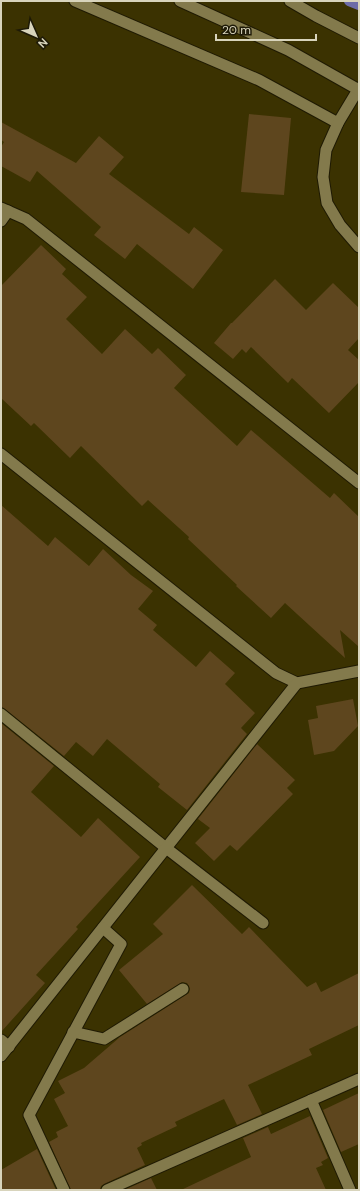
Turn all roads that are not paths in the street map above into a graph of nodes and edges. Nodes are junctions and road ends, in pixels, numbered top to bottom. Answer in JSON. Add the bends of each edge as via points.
{"nodes":[{"id":1,"x":75,"y":1,"type":"edge"},
{"id":2,"x":180,"y":1,"type":"edge"},
{"id":3,"x":290,"y":1,"type":"edge"},
{"id":4,"x":359,"y":38,"type":"edge"},
{"id":5,"x":359,"y":89,"type":"edge"},
{"id":6,"x":338,"y":123,"type":"junction"},
{"id":7,"x":5,"y":209,"type":"edge"},
{"id":8,"x":1,"y":221,"type":"edge"},
{"id":9,"x":359,"y":247,"type":"edge"},
{"id":10,"x":1,"y":454,"type":"edge"},
{"id":11,"x":359,"y":483,"type":"edge"},
{"id":12,"x":359,"y":671,"type":"edge"},
{"id":13,"x":297,"y":683,"type":"junction"},
{"id":14,"x":1,"y":714,"type":"edge"},
{"id":15,"x":166,"y":848,"type":"junction"},
{"id":16,"x":263,"y":923,"type":"dead end"},
{"id":17,"x":103,"y":928,"type":"junction"},
{"id":18,"x":183,"y":989,"type":"dead end"},
{"id":19,"x":73,"y":1032,"type":"junction"},
{"id":20,"x":5,"y":1043,"type":"edge"},
{"id":21,"x":1,"y":1056,"type":"edge"},
{"id":22,"x":359,"y":1079,"type":"edge"},
{"id":23,"x":311,"y":1100,"type":"junction"},
{"id":24,"x":64,"y":1190,"type":"edge"},
{"id":25,"x":107,"y":1190,"type":"edge"},
{"id":26,"x":350,"y":1190,"type":"edge"}],
"edges":[{"from":1,"to":6,"type":"street","via":[[259,80]]},
{"from":2,"to":5,"type":"street","via":[[288,50]]},
{"from":3,"to":4,"type":"street"},
{"from":5,"to":6,"type":"street"},
{"from":6,"to":9,"type":"street","via":[[326,150],[323,177],[327,203],[340,225]]},
{"from":7,"to":8,"type":"street"},
{"from":7,"to":11,"type":"street","via":[[26,219]]},
{"from":10,"to":13,"type":"street","via":[[276,673]]},
{"from":12,"to":13,"type":"street"},
{"from":13,"to":15,"type":"street"},
{"from":14,"to":15,"type":"street"},
{"from":15,"to":16,"type":"street"},
{"from":15,"to":17,"type":"street"},
{"from":17,"to":19,"type":"street","via":[[121,944]]},
{"from":17,"to":20,"type":"street"},
{"from":18,"to":19,"type":"street","via":[[104,1040]]},
{"from":19,"to":24,"type":"street","via":[[29,1115]]},
{"from":20,"to":21,"type":"street"},
{"from":22,"to":23,"type":"street"},
{"from":23,"to":25,"type":"street"},
{"from":23,"to":26,"type":"street"}]}
